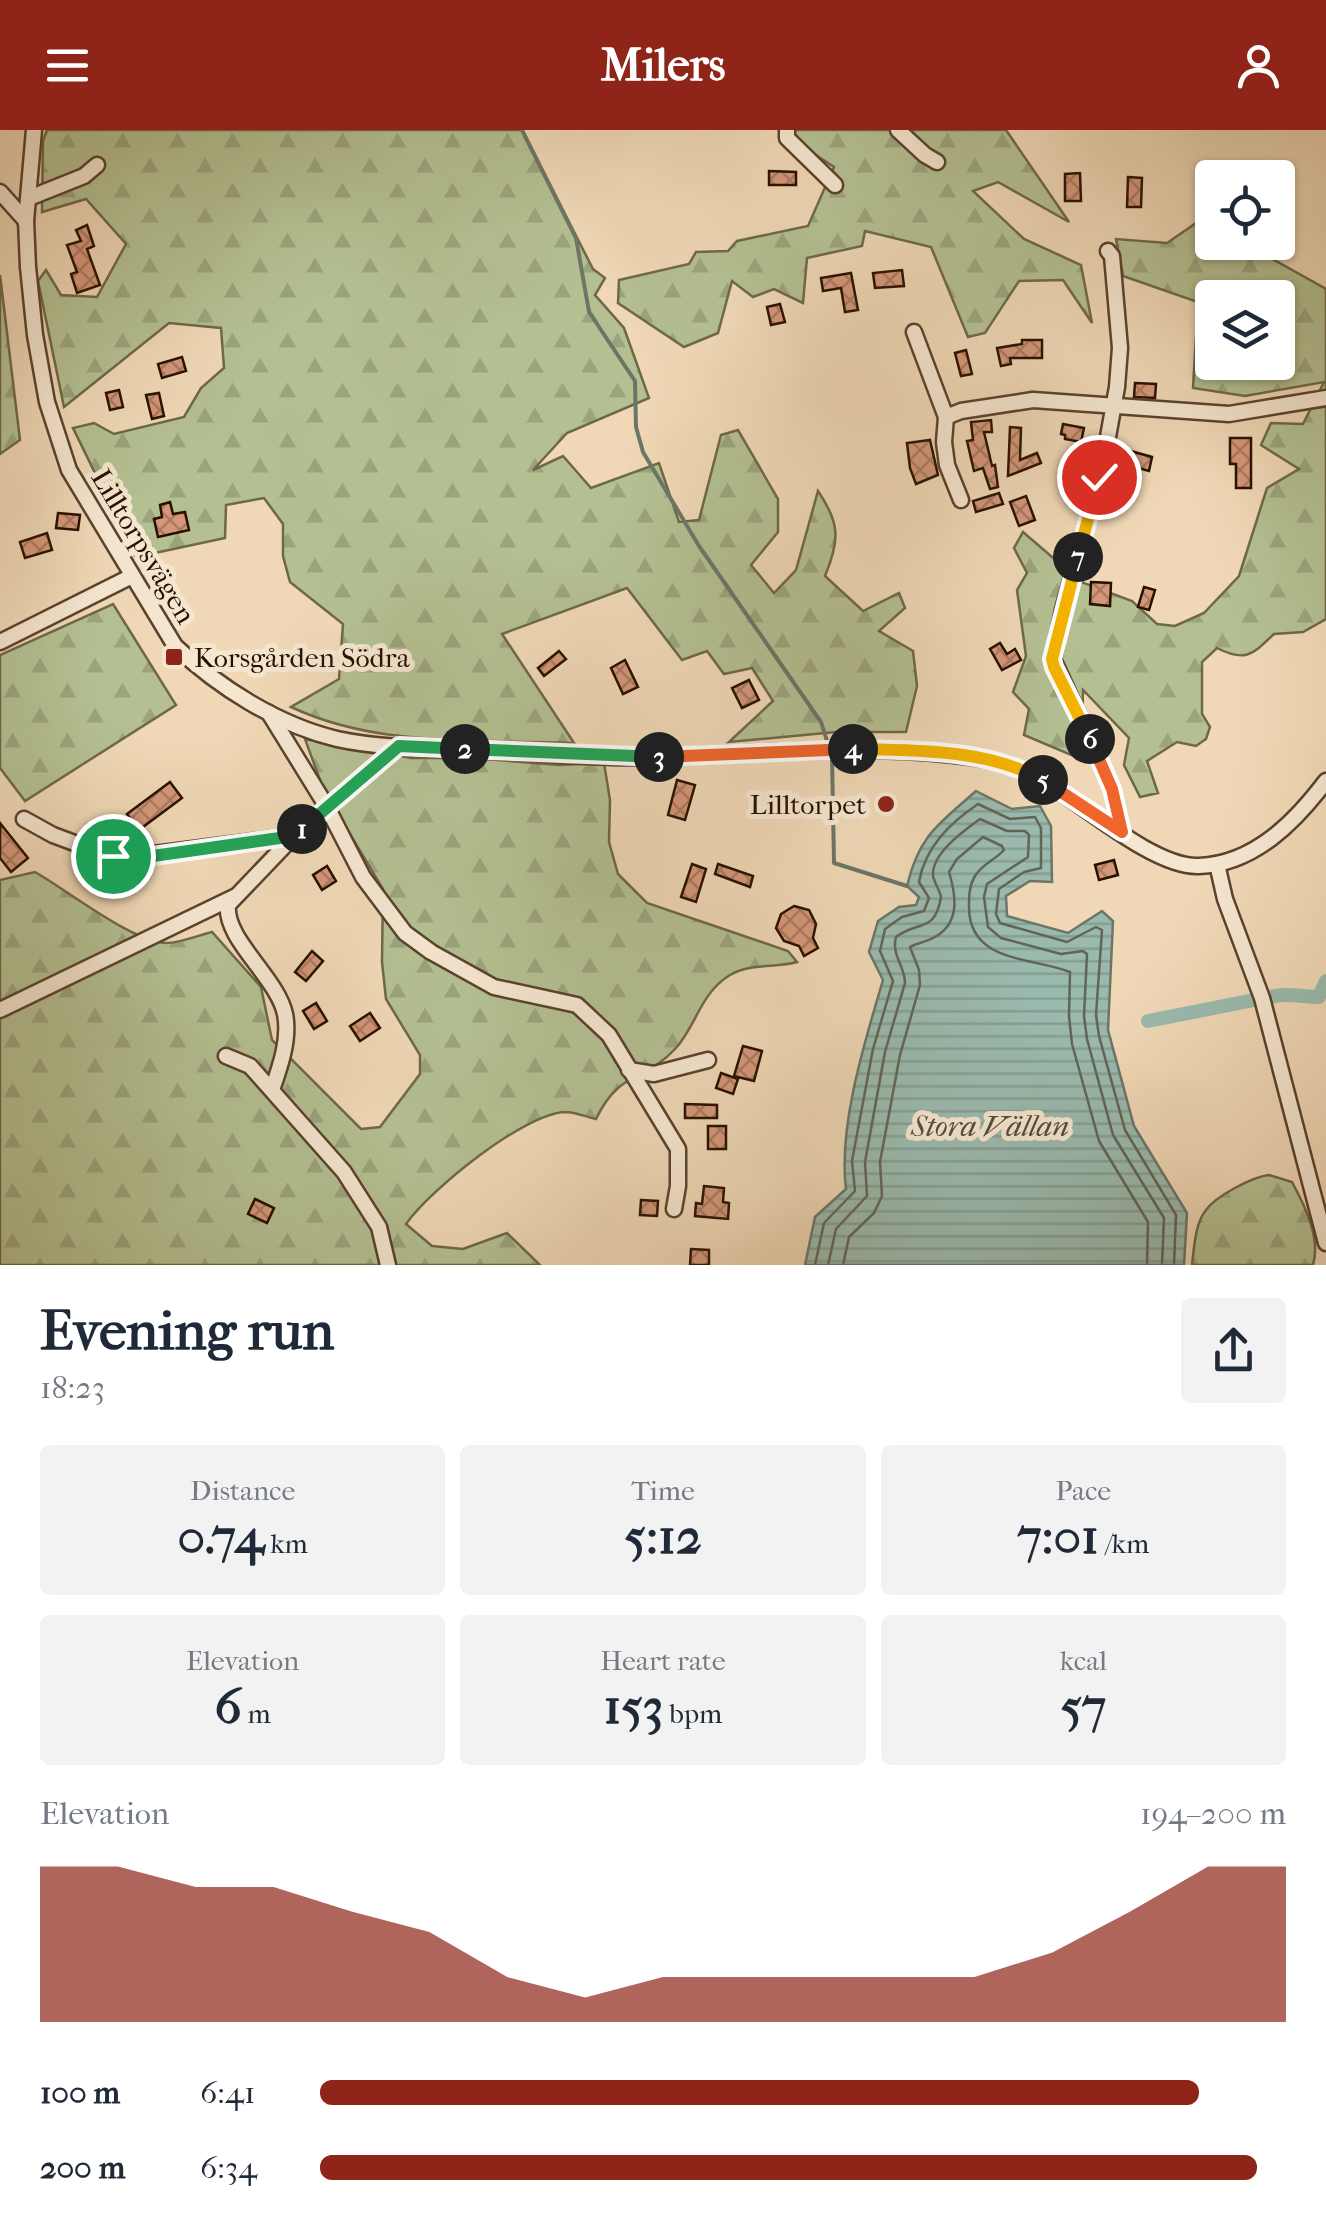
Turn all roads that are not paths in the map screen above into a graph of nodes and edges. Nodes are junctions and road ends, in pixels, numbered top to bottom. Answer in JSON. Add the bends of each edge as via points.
{"nodes":[{"id":1,"x":34,"y":130,"type":"edge"},
{"id":2,"x":786,"y":130,"type":"edge"},
{"id":3,"x":898,"y":130,"type":"edge"},
{"id":4,"x":938,"y":162,"type":"dead end"},
{"id":5,"x":97,"y":165,"type":"dead end"},
{"id":6,"x":835,"y":185,"type":"dead end"},
{"id":7,"x":0,"y":192,"type":"edge"},
{"id":8,"x":29,"y":193,"type":"junction"},
{"id":9,"x":26,"y":221,"type":"junction"},
{"id":10,"x":1108,"y":251,"type":"dead end"},
{"id":11,"x":914,"y":332,"type":"dead end"},
{"id":12,"x":1326,"y":398,"type":"edge"},
{"id":13,"x":1112,"y":407,"type":"junction"},
{"id":14,"x":946,"y":416,"type":"junction"},
{"id":15,"x":961,"y":500,"type":"dead end"},
{"id":16,"x":132,"y":576,"type":"junction"},
{"id":17,"x":0,"y":642,"type":"edge"},
{"id":18,"x":270,"y":714,"type":"junction"},
{"id":19,"x":399,"y":746,"type":"junction"},
{"id":20,"x":1326,"y":781,"type":"edge"},
{"id":21,"x":327,"y":807,"type":"junction"},
{"id":22,"x":24,"y":819,"type":"dead end"},
{"id":23,"x":1122,"y":832,"type":"junction"},
{"id":24,"x":294,"y":836,"type":"junction"},
{"id":25,"x":1217,"y":864,"type":"junction"},
{"id":26,"x":235,"y":896,"type":"junction"},
{"id":27,"x":0,"y":1010,"type":"edge"},
{"id":28,"x":226,"y":1056,"type":"dead end"},
{"id":29,"x":708,"y":1060,"type":"dead end"},
{"id":30,"x":629,"y":1070,"type":"junction"},
{"id":31,"x":272,"y":1090,"type":"junction"},
{"id":32,"x":674,"y":1210,"type":"dead end"},
{"id":33,"x":1326,"y":1243,"type":"edge"},
{"id":34,"x":388,"y":1265,"type":"edge"}],
"edges":[{"from":1,"to":8,"type":"street","name":"Lilltorpsvägen"},
{"from":2,"to":6,"type":"street"},
{"from":3,"to":4,"type":"street"},
{"from":5,"to":8,"type":"street","via":[[84,176]]},
{"from":7,"to":8,"type":"street"},
{"from":7,"to":9,"type":"street"},
{"from":8,"to":9,"type":"street","name":"Lilltorpsvägen"},
{"from":9,"to":16,"type":"street","name":"Lilltorpsvägen","via":[[35,335],[60,446]]},
{"from":10,"to":13,"type":"street","via":[[1120,348]]},
{"from":11,"to":14,"type":"street"},
{"from":12,"to":13,"type":"street","via":[[1245,413]]},
{"from":13,"to":14,"type":"street","via":[[1033,400]]},
{"from":13,"to":23,"type":"street","via":[[1052,659],[1112,789]]},
{"from":14,"to":15,"type":"street","via":[[947,466]]},
{"from":16,"to":17,"type":"street"},
{"from":16,"to":18,"type":"street","name":"Lilltorpsvägen","via":[[175,646]]},
{"from":18,"to":19,"type":"street","name":"Lilltorpsvägen","via":[[335,738]]},
{"from":18,"to":21,"type":"street"},
{"from":19,"to":21,"type":"street"},
{"from":19,"to":23,"type":"street","name":"Lilltorpsvägen","via":[[648,757],[840,749],[974,757],[1037,777]]},
{"from":20,"to":25,"type":"street","name":"Lilltorpsvägen","via":[[1272,838]]},
{"from":21,"to":24,"type":"street"},
{"from":21,"to":30,"type":"street","via":[[363,877],[406,933],[494,987],[583,1009],[609,1035]]},
{"from":22,"to":24,"type":"street","via":[[54,836],[131,858]]},
{"from":23,"to":25,"type":"street","name":"Lilltorpsvägen","via":[[1177,864]]},
{"from":24,"to":26,"type":"street"},
{"from":25,"to":33,"type":"street","via":[[1262,998]]},
{"from":26,"to":27,"type":"street"},
{"from":26,"to":31,"type":"street","via":[[227,912],[231,926],[274,984],[285,1014],[286,1041]]},
{"from":28,"to":31,"type":"street","via":[[250,1066]]},
{"from":29,"to":30,"type":"street","via":[[654,1074]]},
{"from":30,"to":32,"type":"street","via":[[678,1149]]},
{"from":31,"to":34,"type":"street","via":[[362,1198],[379,1227]]}]}
